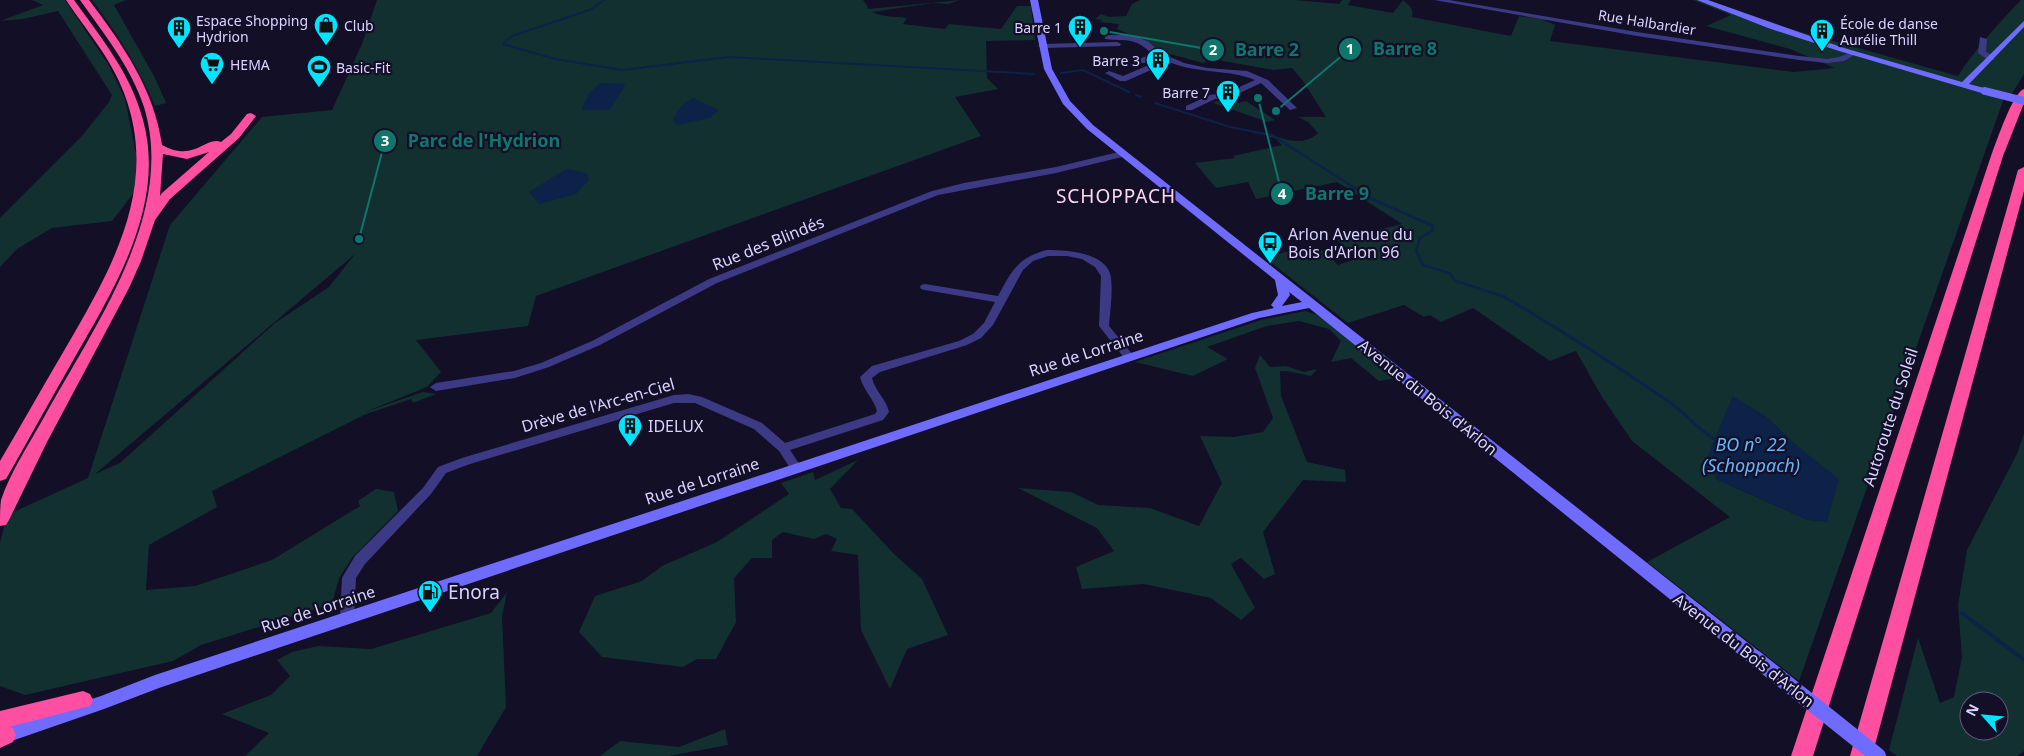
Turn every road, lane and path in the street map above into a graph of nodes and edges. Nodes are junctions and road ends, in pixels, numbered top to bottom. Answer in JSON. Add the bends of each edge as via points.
{"nodes":[{"id":1,"x":70,"y":0,"type":"edge"},
{"id":2,"x":84,"y":0,"type":"edge"},
{"id":3,"x":1034,"y":0,"type":"edge"},
{"id":4,"x":1437,"y":0,"type":"edge"},
{"id":5,"x":1701,"y":0,"type":"edge"},
{"id":6,"x":2024,"y":23,"type":"edge"},
{"id":7,"x":1108,"y":37,"type":"dead end"},
{"id":8,"x":1982,"y":39,"type":"dead end"},
{"id":9,"x":1142,"y":43,"type":"junction"},
{"id":10,"x":1042,"y":46,"type":"junction"},
{"id":11,"x":1158,"y":54,"type":"junction"},
{"id":12,"x":1852,"y":54,"type":"junction"},
{"id":13,"x":1991,"y":58,"type":"junction"},
{"id":14,"x":1170,"y":59,"type":"junction"},
{"id":15,"x":1142,"y":61,"type":"dead end"},
{"id":16,"x":1109,"y":73,"type":"dead end"},
{"id":17,"x":1261,"y":80,"type":"junction"},
{"id":18,"x":1964,"y":86,"type":"junction"},
{"id":19,"x":2024,"y":92,"type":"edge"},
{"id":20,"x":2024,"y":101,"type":"edge"},
{"id":21,"x":1189,"y":108,"type":"dead end"},
{"id":22,"x":1292,"y":108,"type":"dead end"},
{"id":23,"x":157,"y":147,"type":"junction"},
{"id":24,"x":1123,"y":154,"type":"junction"},
{"id":25,"x":2024,"y":170,"type":"edge"},
{"id":26,"x":149,"y":220,"type":"junction"},
{"id":27,"x":1280,"y":280,"type":"junction"},
{"id":28,"x":925,"y":287,"type":"dead end"},
{"id":29,"x":1002,"y":300,"type":"junction"},
{"id":30,"x":1308,"y":302,"type":"junction"},
{"id":31,"x":1277,"y":305,"type":"junction"},
{"id":32,"x":1260,"y":314,"type":"junction"},
{"id":33,"x":1129,"y":357,"type":"junction"},
{"id":34,"x":436,"y":387,"type":"dead end"},
{"id":35,"x":783,"y":448,"type":"junction"},
{"id":36,"x":796,"y":468,"type":"junction"},
{"id":37,"x":0,"y":474,"type":"edge"},
{"id":38,"x":0,"y":520,"type":"edge"},
{"id":39,"x":347,"y":618,"type":"junction"},
{"id":40,"x":155,"y":682,"type":"junction"},
{"id":41,"x":83,"y":700,"type":"joint"},
{"id":42,"x":1,"y":732,"type":"edge"},
{"id":43,"x":1802,"y":756,"type":"edge"},
{"id":44,"x":1861,"y":756,"type":"edge"},
{"id":45,"x":1878,"y":756,"type":"edge"}],
"edges":[{"from":1,"to":37,"type":"highway","via":[[114,61],[132,98],[141,129],[143,151],[140,198],[119,263],[105,292]]},
{"from":2,"to":23,"type":"highway","via":[[126,57],[137,79],[149,109]]},
{"from":3,"to":10,"type":"main road","name":"Avenue du Bois d'Arlon"},
{"from":4,"to":12,"type":"street","name":"Rue Halbardier","via":[[1799,58],[1827,61]]},
{"from":5,"to":12,"type":"main road"},
{"from":6,"to":13,"type":"main road"},
{"from":7,"to":9,"type":"street","via":[[1129,37]]},
{"from":8,"to":13,"type":"street","via":[[1982,53]]},
{"from":9,"to":10,"type":"street"},
{"from":9,"to":11,"type":"street"},
{"from":10,"to":24,"type":"main road","name":"Avenue du Bois d'Arlon","via":[[1048,68],[1066,102]]},
{"from":11,"to":14,"type":"street"},
{"from":11,"to":15,"type":"street"},
{"from":12,"to":18,"type":"main road"},
{"from":13,"to":18,"type":"main road"},
{"from":14,"to":16,"type":"street","via":[[1123,79]]},
{"from":14,"to":17,"type":"street","via":[[1202,69],[1244,73]]},
{"from":17,"to":21,"type":"street"},
{"from":17,"to":22,"type":"street"},
{"from":18,"to":20,"type":"main road","bridge":true},
{"from":19,"to":43,"type":"highway","name":"Autoroute du Soleil","via":[[1997,156]]},
{"from":23,"to":26,"type":"highway"},
{"from":23,"to":26,"type":"highway","via":[[170,155],[180,156],[206,150],[251,116],[235,136],[166,196]]},
{"from":24,"to":27,"type":"main road","name":"Avenue du Bois d'Arlon"},
{"from":24,"to":34,"type":"street","name":"Rue des Blindés","via":[[935,193],[713,280],[596,343],[545,365],[515,374]]},
{"from":25,"to":44,"type":"highway"},
{"from":26,"to":38,"type":"highway","via":[[121,292]]},
{"from":27,"to":30,"type":"main road","name":"Avenue du Bois d'Arlon"},
{"from":27,"to":31,"type":"main road","via":[[1284,295]]},
{"from":28,"to":29,"type":"street"},
{"from":29,"to":33,"type":"street","via":[[1019,268],[1030,259],[1047,253],[1085,257],[1099,265],[1106,276],[1104,326]]},
{"from":29,"to":35,"type":"street","via":[[988,325],[977,336],[869,373],[866,383],[882,407],[879,417]]},
{"from":30,"to":31,"type":"main road","name":"Rue de Lorraine"},
{"from":30,"to":32,"type":"main road","name":"Rue de Lorraine"},
{"from":30,"to":45,"type":"main road","name":"Avenue du Bois d'Arlon","bridge":true},
{"from":31,"to":32,"type":"main road","name":"Rue de Lorraine"},
{"from":32,"to":33,"type":"main road","name":"Rue de Lorraine"},
{"from":33,"to":36,"type":"main road","name":"Rue de Lorraine"},
{"from":35,"to":36,"type":"street","name":"Drève de l'Arc-en-Ciel"},
{"from":35,"to":39,"type":"street","name":"Drève de l'Arc-en-Ciel","via":[[758,426],[688,398],[665,402],[442,470],[427,492],[360,560],[348,578]]},
{"from":36,"to":39,"type":"main road","name":"Rue de Lorraine"},
{"from":39,"to":40,"type":"main road","name":"Rue de Lorraine"},
{"from":40,"to":41,"type":"main road"},
{"from":40,"to":42,"type":"main road","via":[[104,702]]},
{"from":41,"to":42,"type":"highway"}]}
